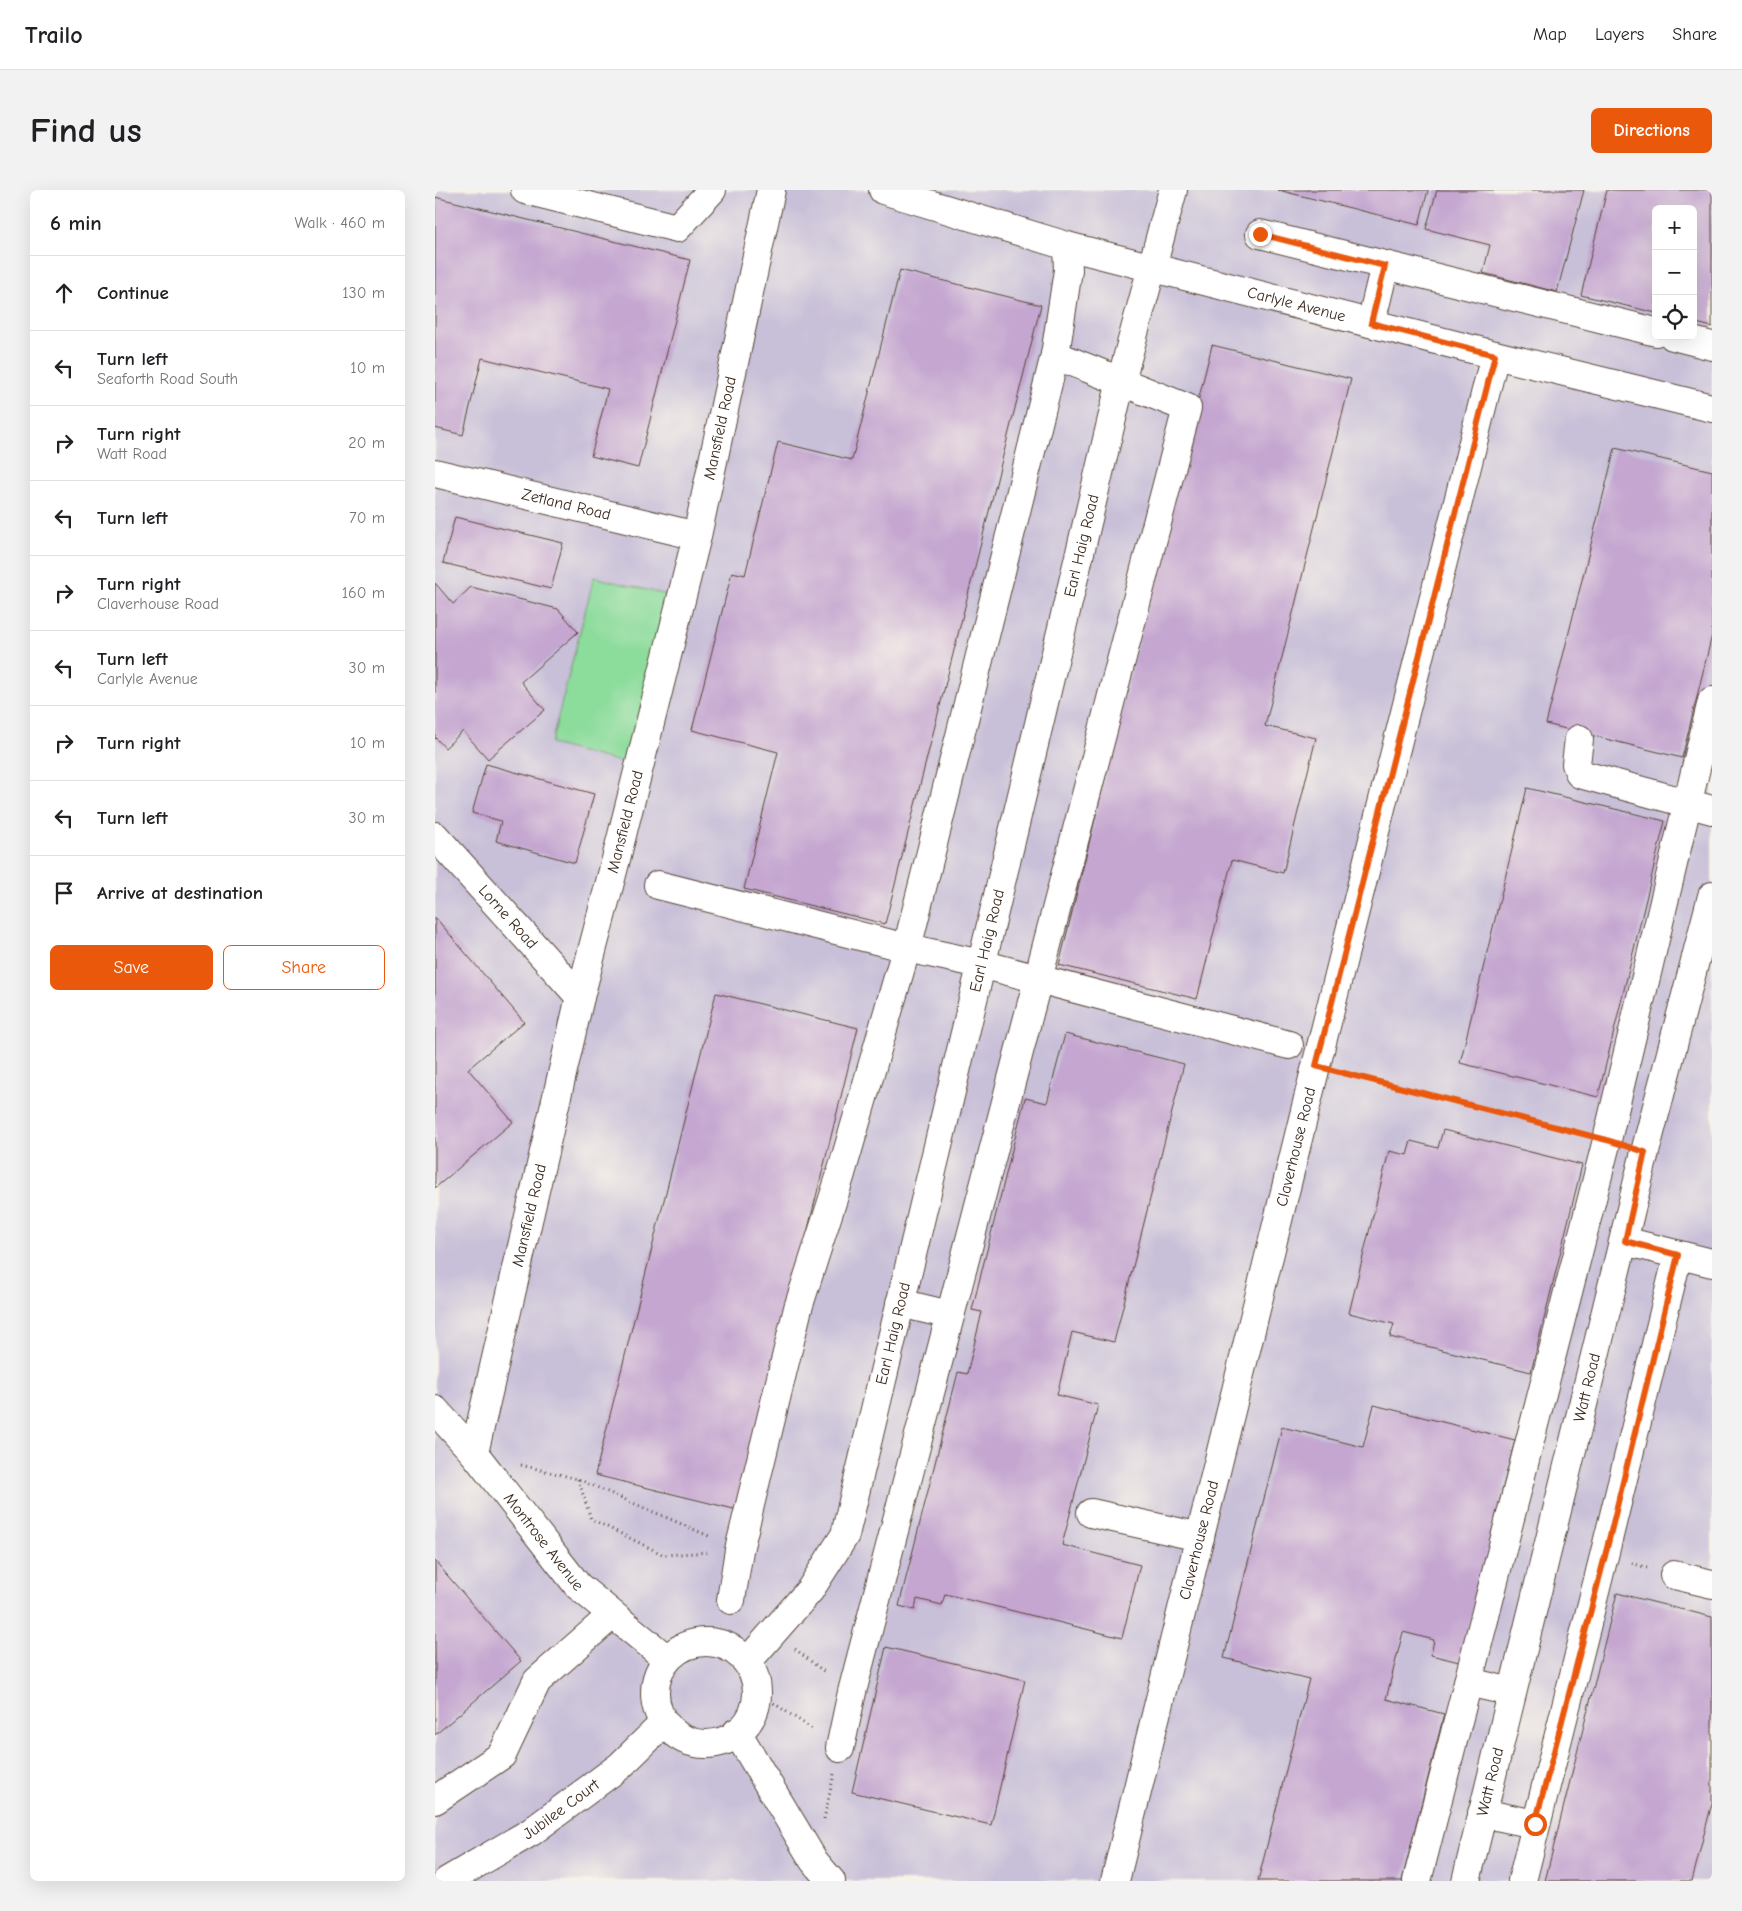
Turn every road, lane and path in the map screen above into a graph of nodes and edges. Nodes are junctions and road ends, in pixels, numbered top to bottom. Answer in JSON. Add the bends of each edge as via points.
{"nodes":[{"id":1,"x":525,"y":190,"type":"edge"},
{"id":2,"x":712,"y":190,"type":"edge"},
{"id":3,"x":771,"y":190,"type":"edge"},
{"id":4,"x":883,"y":190,"type":"edge"},
{"id":5,"x":1173,"y":190,"type":"edge"},
{"id":6,"x":1260,"y":234,"type":"dead end"},
{"id":7,"x":1067,"y":246,"type":"junction"},
{"id":8,"x":1385,"y":266,"type":"junction"},
{"id":9,"x":1153,"y":268,"type":"junction"},
{"id":10,"x":1371,"y":323,"type":"junction"},
{"id":11,"x":1652,"y":331,"type":"edge"},
{"id":12,"x":1689,"y":340,"type":"edge"},
{"id":13,"x":1712,"y":346,"type":"edge"},
{"id":14,"x":1055,"y":355,"type":"junction"},
{"id":15,"x":1495,"y":355,"type":"junction"},
{"id":16,"x":1121,"y":380,"type":"junction"},
{"id":17,"x":1712,"y":408,"type":"edge"},
{"id":18,"x":435,"y":473,"type":"edge"},
{"id":19,"x":697,"y":536,"type":"junction"},
{"id":20,"x":1712,"y":701,"type":"edge"},
{"id":21,"x":1579,"y":739,"type":"dead end"},
{"id":22,"x":1700,"y":806,"type":"edge"},
{"id":23,"x":436,"y":839,"type":"edge"},
{"id":24,"x":658,"y":885,"type":"dead end"},
{"id":25,"x":1712,"y":896,"type":"edge"},
{"id":26,"x":907,"y":948,"type":"junction"},
{"id":27,"x":1704,"y":963,"type":"edge"},
{"id":28,"x":981,"y":964,"type":"junction"},
{"id":29,"x":1039,"y":979,"type":"junction"},
{"id":30,"x":580,"y":997,"type":"junction"},
{"id":31,"x":1289,"y":1045,"type":"dead end"},
{"id":32,"x":1316,"y":1066,"type":"junction"},
{"id":33,"x":1607,"y":1140,"type":"junction"},
{"id":34,"x":1645,"y":1152,"type":"junction"},
{"id":35,"x":1625,"y":1241,"type":"junction"},
{"id":36,"x":1678,"y":1255,"type":"junction"},
{"id":37,"x":1712,"y":1263,"type":"edge"},
{"id":38,"x":900,"y":1303,"type":"junction"},
{"id":39,"x":950,"y":1315,"type":"junction"},
{"id":40,"x":435,"y":1410,"type":"edge"},
{"id":41,"x":474,"y":1453,"type":"junction"},
{"id":42,"x":578,"y":1479,"type":"junction"},
{"id":43,"x":1091,"y":1513,"type":"dead end"},
{"id":44,"x":1200,"y":1536,"type":"junction"},
{"id":45,"x":739,"y":1550,"type":"junction"},
{"id":46,"x":1605,"y":1556,"type":"junction"},
{"id":47,"x":1675,"y":1575,"type":"joint"},
{"id":48,"x":1712,"y":1584,"type":"edge"},
{"id":49,"x":731,"y":1600,"type":"dead end"},
{"id":50,"x":612,"y":1616,"type":"junction"},
{"id":51,"x":667,"y":1659,"type":"junction"},
{"id":52,"x":747,"y":1662,"type":"junction"},
{"id":53,"x":1468,"y":1682,"type":"junction"},
{"id":54,"x":757,"y":1692,"type":"junction"},
{"id":55,"x":1512,"y":1692,"type":"junction"},
{"id":56,"x":665,"y":1723,"type":"junction"},
{"id":57,"x":737,"y":1732,"type":"junction"},
{"id":58,"x":840,"y":1748,"type":"junction"},
{"id":59,"x":435,"y":1800,"type":"edge"},
{"id":60,"x":1482,"y":1813,"type":"junction"},
{"id":61,"x":1535,"y":1824,"type":"junction"},
{"id":62,"x":822,"y":1871,"type":"edge"},
{"id":63,"x":447,"y":1881,"type":"edge"},
{"id":64,"x":1115,"y":1881,"type":"edge"},
{"id":65,"x":1417,"y":1881,"type":"edge"},
{"id":66,"x":1466,"y":1881,"type":"edge"},
{"id":67,"x":1522,"y":1881,"type":"edge"}],
"edges":[{"from":1,"to":2,"type":"street","via":[[677,228]]},
{"from":3,"to":19,"type":"street","name":"Mansfield Road"},
{"from":4,"to":7,"type":"street","name":"Carlyle Avenue"},
{"from":5,"to":9,"type":"street","name":"Earl Haig Road"},
{"from":6,"to":8,"type":"street"},
{"from":7,"to":9,"type":"street","name":"Carlyle Avenue"},
{"from":7,"to":14,"type":"street","via":[[1067,270]]},
{"from":8,"to":10,"type":"street"},
{"from":8,"to":11,"type":"street"},
{"from":9,"to":10,"type":"street","name":"Carlyle Avenue"},
{"from":9,"to":16,"type":"street","name":"Earl Haig Road"},
{"from":10,"to":15,"type":"street","name":"Carlyle Avenue"},
{"from":12,"to":13,"type":"street"},
{"from":14,"to":16,"type":"street"},
{"from":14,"to":26,"type":"street"},
{"from":15,"to":17,"type":"street","name":"Carlyle Avenue"},
{"from":15,"to":32,"type":"street","name":"Claverhouse Road"},
{"from":16,"to":28,"type":"street","name":"Earl Haig Road"},
{"from":16,"to":29,"type":"street","via":[[1187,408]]},
{"from":18,"to":19,"type":"street","name":"Zetland Road"},
{"from":19,"to":30,"type":"street","name":"Mansfield Road"},
{"from":20,"to":22,"type":"street"},
{"from":21,"to":22,"type":"street","via":[[1577,764],[1580,774]]},
{"from":22,"to":33,"type":"street"},
{"from":23,"to":30,"type":"street","name":"Lorne Road"},
{"from":24,"to":26,"type":"street"},
{"from":25,"to":27,"type":"street","name":"Watt Road"},
{"from":26,"to":28,"type":"street"},
{"from":26,"to":45,"type":"street","via":[[798,1308]]},
{"from":27,"to":34,"type":"street","name":"Watt Road"},
{"from":28,"to":29,"type":"street"},
{"from":28,"to":38,"type":"street","name":"Earl Haig Road"},
{"from":29,"to":31,"type":"street"},
{"from":29,"to":39,"type":"street"},
{"from":30,"to":41,"type":"street","name":"Mansfield Road"},
{"from":32,"to":33,"type":"path"},
{"from":32,"to":44,"type":"street","name":"Claverhouse Road"},
{"from":33,"to":34,"type":"street"},
{"from":33,"to":53,"type":"street"},
{"from":34,"to":35,"type":"street","name":"Watt Road"},
{"from":35,"to":36,"type":"street"},
{"from":35,"to":55,"type":"street","name":"Watt Road"},
{"from":36,"to":37,"type":"street"},
{"from":36,"to":46,"type":"street"},
{"from":38,"to":39,"type":"street"},
{"from":38,"to":52,"type":"street","name":"Earl Haig Road","via":[[845,1535],[810,1590]]},
{"from":39,"to":58,"type":"street"},
{"from":40,"to":41,"type":"street","name":"Montrose Avenue"},
{"from":41,"to":42,"type":"path"},
{"from":41,"to":50,"type":"street","name":"Montrose Avenue","via":[[578,1586]]},
{"from":42,"to":45,"type":"path"},
{"from":42,"to":45,"type":"path","via":[[591,1520],[664,1555]]},
{"from":43,"to":44,"type":"street"},
{"from":44,"to":64,"type":"street","name":"Claverhouse Road"},
{"from":45,"to":49,"type":"street"},
{"from":46,"to":47,"type":"path"},
{"from":46,"to":61,"type":"street"},
{"from":47,"to":48,"type":"street"},
{"from":50,"to":51,"type":"street","name":"Montrose Avenue"},
{"from":50,"to":59,"type":"street","via":[[537,1681],[502,1755]]},
{"from":51,"to":52,"type":"street","via":[[681,1648],[698,1642],[716,1642],[734,1650]]},
{"from":51,"to":56,"type":"street","via":[[657,1676],[655,1694],[658,1712]]},
{"from":52,"to":54,"type":"street","via":[[755,1678]]},
{"from":53,"to":55,"type":"street"},
{"from":53,"to":65,"type":"street"},
{"from":54,"to":57,"type":"street","via":[[754,1710],[746,1725]]},
{"from":54,"to":58,"type":"path"},
{"from":55,"to":60,"type":"street","name":"Watt Road"},
{"from":56,"to":57,"type":"street","via":[[677,1736],[694,1743],[712,1744],[729,1739]]},
{"from":56,"to":63,"type":"street","name":"Jubilee Court","via":[[620,1766],[531,1832]]},
{"from":57,"to":62,"type":"street"},
{"from":58,"to":62,"type":"path"},
{"from":60,"to":61,"type":"street"},
{"from":60,"to":66,"type":"street","name":"Watt Road"},
{"from":61,"to":67,"type":"street"}]}
